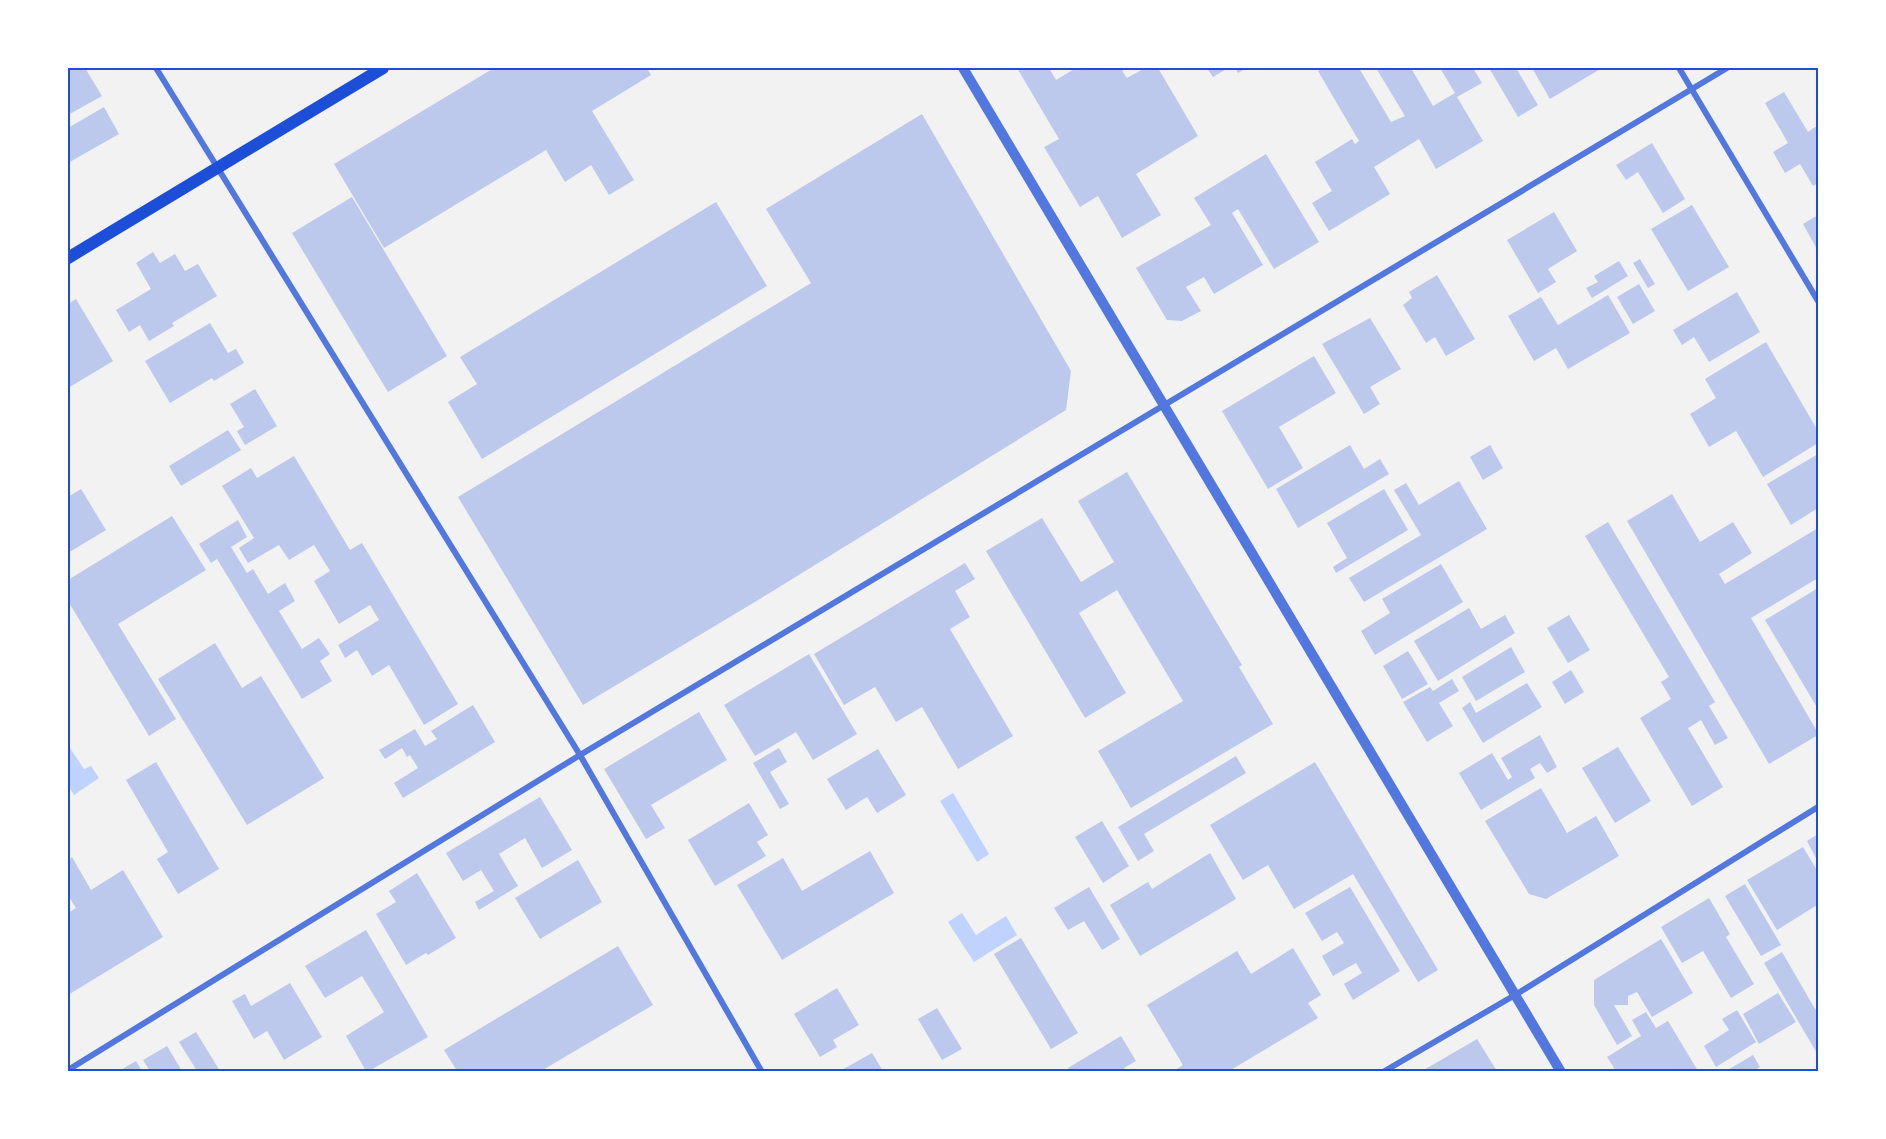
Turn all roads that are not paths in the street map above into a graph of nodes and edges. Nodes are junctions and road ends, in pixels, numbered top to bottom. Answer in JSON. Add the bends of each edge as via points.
{"nodes":[{"id":1,"x":156,"y":68,"type":"edge"},
{"id":2,"x":383,"y":68,"type":"edge"},
{"id":3,"x":963,"y":68,"type":"edge"},
{"id":4,"x":1679,"y":68,"type":"edge"},
{"id":5,"x":1727,"y":68,"type":"edge"},
{"id":6,"x":1692,"y":89,"type":"junction"},
{"id":7,"x":216,"y":167,"type":"junction"},
{"id":8,"x":68,"y":258,"type":"edge"},
{"id":9,"x":1818,"y":301,"type":"edge"},
{"id":10,"x":1164,"y":406,"type":"junction"},
{"id":11,"x":580,"y":755,"type":"junction"},
{"id":12,"x":1818,"y":807,"type":"edge"},
{"id":13,"x":1515,"y":995,"type":"junction"},
{"id":14,"x":68,"y":1070,"type":"edge"},
{"id":15,"x":762,"y":1071,"type":"edge"},
{"id":16,"x":1383,"y":1071,"type":"edge"},
{"id":17,"x":1561,"y":1071,"type":"edge"}],
"edges":[{"from":1,"to":7,"type":"street"},
{"from":2,"to":7,"type":"main road"},
{"from":3,"to":10,"type":"street"},
{"from":4,"to":6,"type":"street"},
{"from":5,"to":6,"type":"street"},
{"from":6,"to":9,"type":"street"},
{"from":6,"to":10,"type":"street"},
{"from":7,"to":8,"type":"main road"},
{"from":7,"to":11,"type":"street"},
{"from":10,"to":11,"type":"street"},
{"from":10,"to":13,"type":"street"},
{"from":11,"to":14,"type":"street"},
{"from":11,"to":15,"type":"street"},
{"from":12,"to":13,"type":"street"},
{"from":13,"to":16,"type":"street"},
{"from":13,"to":17,"type":"street"}]}
